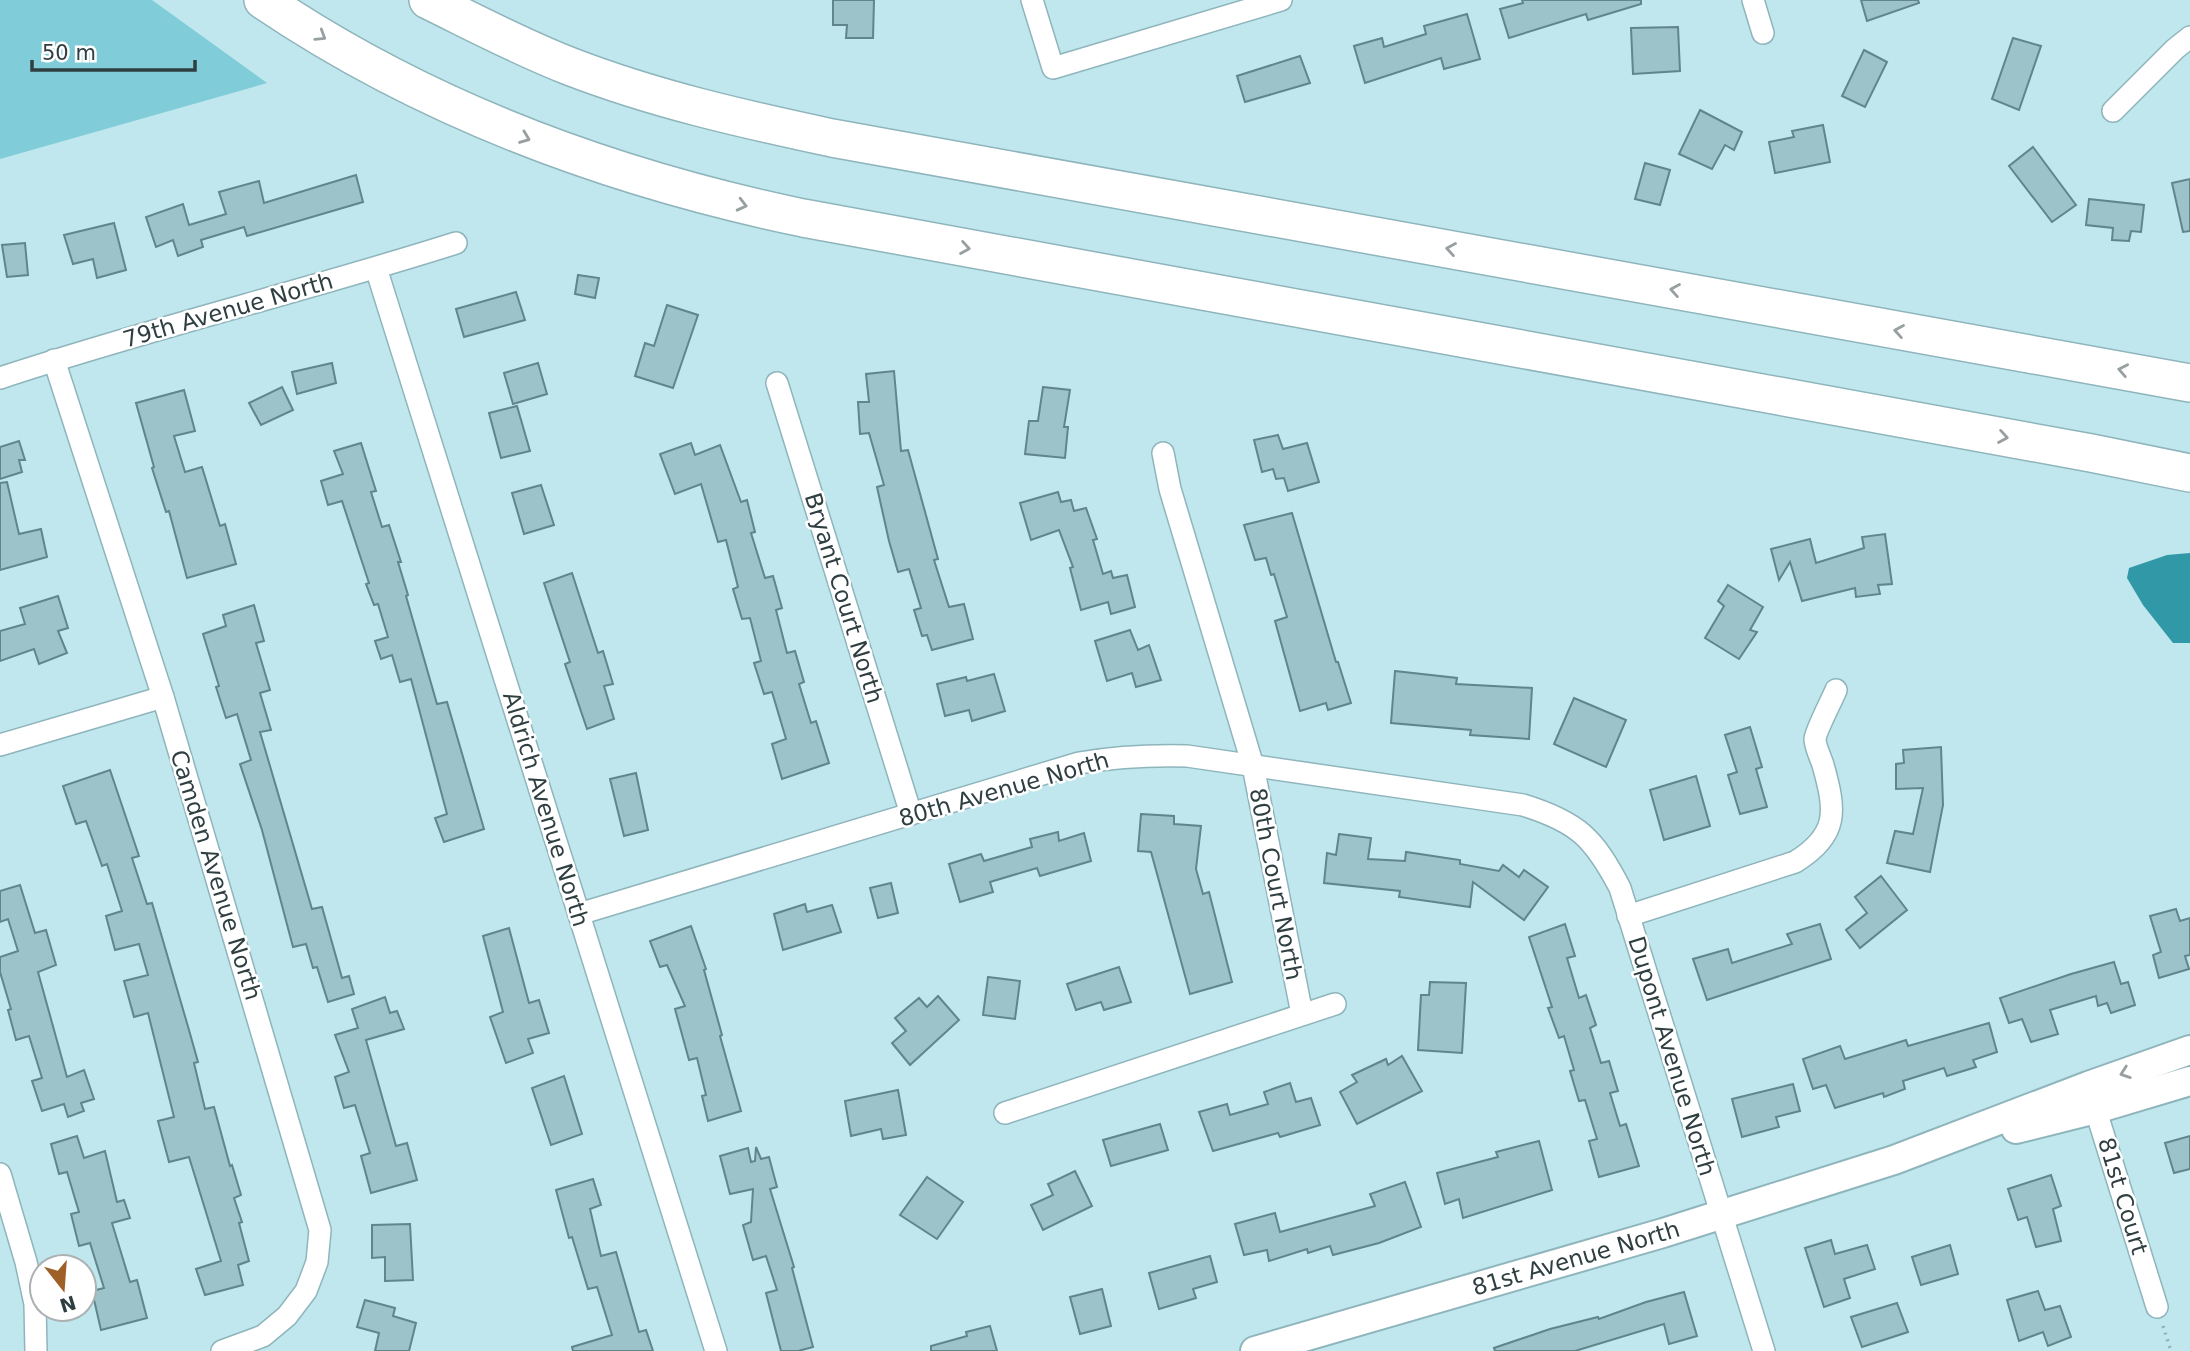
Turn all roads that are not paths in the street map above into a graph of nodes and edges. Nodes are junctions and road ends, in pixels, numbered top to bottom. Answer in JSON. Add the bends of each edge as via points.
{"nodes":[{"id":1,"x":263,"y":0,"type":"edge"},
{"id":2,"x":428,"y":0,"type":"edge"},
{"id":3,"x":1032,"y":0,"type":"edge"},
{"id":4,"x":1281,"y":0,"type":"edge"},
{"id":5,"x":1753,"y":0,"type":"edge"},
{"id":6,"x":1763,"y":33,"type":"dead end"},
{"id":7,"x":2190,"y":37,"type":"edge"},
{"id":8,"x":2113,"y":111,"type":"dead end"},
{"id":9,"x":456,"y":243,"type":"dead end"},
{"id":10,"x":376,"y":268,"type":"junction"},
{"id":11,"x":54,"y":360,"type":"junction"},
{"id":12,"x":0,"y":378,"type":"edge"},
{"id":13,"x":777,"y":383,"type":"dead end"},
{"id":14,"x":2190,"y":383,"type":"edge"},
{"id":15,"x":1163,"y":453,"type":"dead end"},
{"id":16,"x":2190,"y":474,"type":"edge"},
{"id":17,"x":1836,"y":690,"type":"dead end"},
{"id":18,"x":163,"y":697,"type":"junction"},
{"id":19,"x":0,"y":745,"type":"edge"},
{"id":20,"x":1252,"y":766,"type":"junction"},
{"id":21,"x":1523,"y":806,"type":"joint"},
{"id":22,"x":911,"y":814,"type":"junction"},
{"id":23,"x":579,"y":914,"type":"junction"},
{"id":24,"x":1628,"y":916,"type":"junction"},
{"id":25,"x":1335,"y":1004,"type":"dead end"},
{"id":26,"x":1302,"y":1014,"type":"junction"},
{"id":27,"x":2190,"y":1050,"type":"edge"},
{"id":28,"x":2190,"y":1081,"type":"edge"},
{"id":29,"x":2092,"y":1097,"type":"junction"},
{"id":30,"x":1005,"y":1114,"type":"dead end"},
{"id":31,"x":0,"y":1174,"type":"edge"},
{"id":32,"x":1722,"y":1215,"type":"junction"},
{"id":33,"x":2157,"y":1307,"type":"road end"},
{"id":34,"x":36,"y":1351,"type":"edge"},
{"id":35,"x":222,"y":1351,"type":"edge"},
{"id":36,"x":716,"y":1351,"type":"edge"},
{"id":37,"x":1255,"y":1351,"type":"edge"},
{"id":38,"x":1764,"y":1351,"type":"edge"}],
"edges":[{"from":1,"to":16,"type":"highway","one_way":true,"via":[[380,71],[498,128],[694,193],[803,218]]},
{"from":14,"to":2,"type":"highway","one_way":true,"via":[[760,123],[673,101],[571,67]]},
{"from":3,"to":4,"type":"street","via":[[1053,68]]},
{"from":5,"to":6,"type":"street"},
{"from":7,"to":8,"type":"street"},
{"from":9,"to":10,"type":"street","name":"79th Avenue North"},
{"from":10,"to":11,"type":"street","name":"79th Avenue North"},
{"from":10,"to":23,"type":"street","name":"Aldrich Avenue North"},
{"from":11,"to":12,"type":"street","name":"79th Avenue North"},
{"from":11,"to":18,"type":"street","name":"Camden Avenue North"},
{"from":13,"to":22,"type":"street","name":"Bryant Court North"},
{"from":15,"to":20,"type":"street","name":"80th Court North"},
{"from":17,"to":24,"type":"street","via":[[1815,739],[1832,811],[1827,834],[1814,850],[1795,862]]},
{"from":18,"to":19,"type":"street"},
{"from":18,"to":35,"type":"street","name":"Camden Avenue North","via":[[320,1230],[317,1262],[306,1291],[293,1308],[262,1336]]},
{"from":20,"to":21,"type":"street","name":"80th Avenue North"},
{"from":20,"to":22,"type":"street","name":"80th Avenue North","via":[[1186,756],[1113,757]]},
{"from":20,"to":26,"type":"street","name":"80th Court North"},
{"from":21,"to":24,"type":"street","name":"Dupont Avenue North","via":[[1555,815],[1583,833],[1604,858]]},
{"from":22,"to":23,"type":"street","name":"80th Avenue North"},
{"from":23,"to":36,"type":"street","name":"Aldrich Avenue North"},
{"from":24,"to":32,"type":"street","name":"Dupont Avenue North"},
{"from":25,"to":26,"type":"street"},
{"from":26,"to":30,"type":"street"},
{"from":27,"to":29,"type":"street","name":"81st Avenue North","one_way":true},
{"from":28,"to":29,"type":"street","name":"81st Avenue North"},
{"from":29,"to":32,"type":"street","name":"81st Avenue North"},
{"from":29,"to":33,"type":"street","name":"81st Court"},
{"from":31,"to":34,"type":"street","via":[[33,1293]]},
{"from":32,"to":37,"type":"street","name":"81st Avenue North"},
{"from":32,"to":38,"type":"street","name":"Dupont Avenue North"}]}
